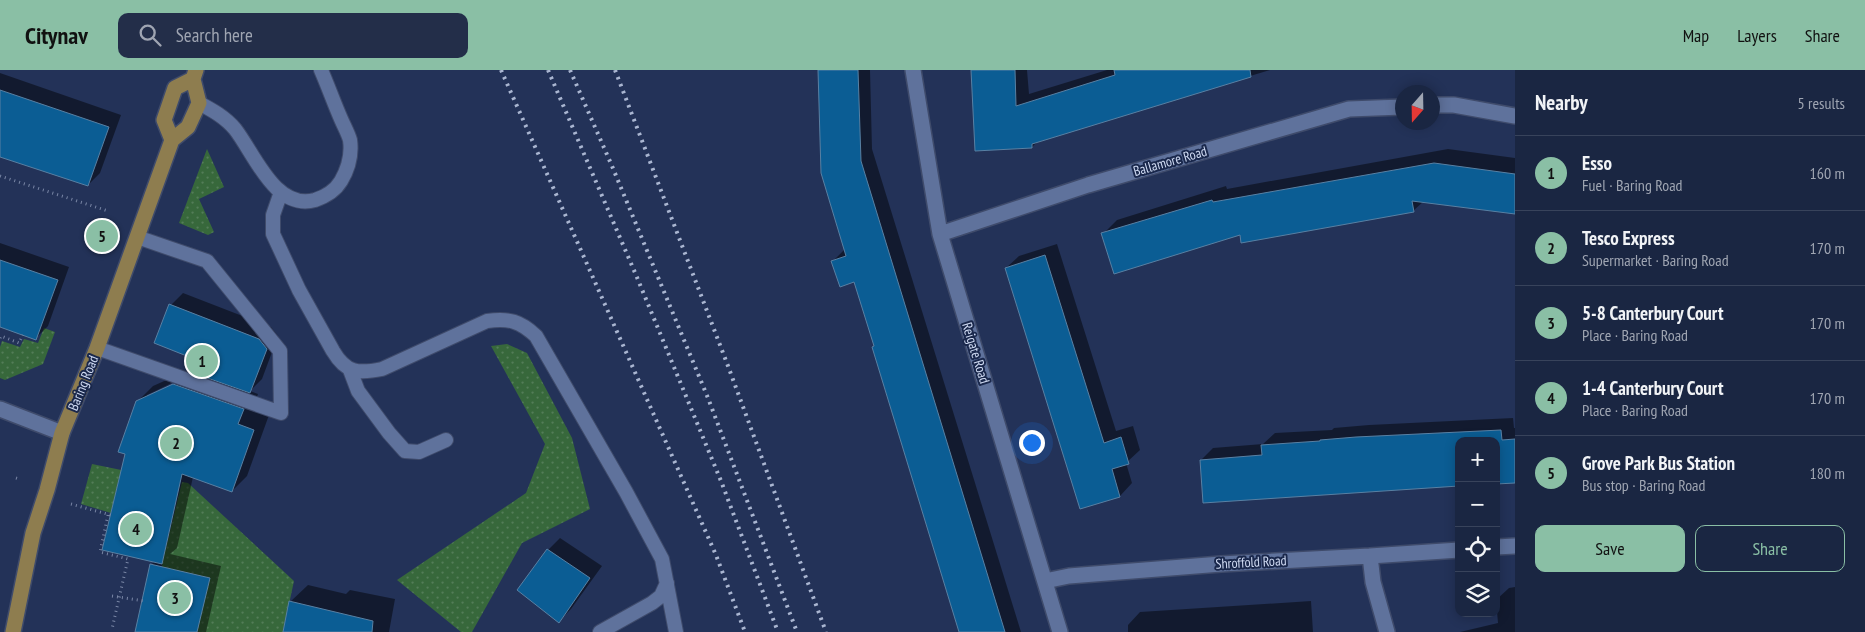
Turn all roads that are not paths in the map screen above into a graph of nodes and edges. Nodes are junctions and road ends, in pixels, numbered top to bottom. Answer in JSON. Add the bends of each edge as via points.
{"nodes":[{"id":1,"x":321,"y":70,"type":"edge"},
{"id":2,"x":912,"y":70,"type":"edge"},
{"id":3,"x":194,"y":74,"type":"edge"},
{"id":4,"x":199,"y":102,"type":"junction"},
{"id":5,"x":1440,"y":106,"type":"edge"},
{"id":6,"x":1395,"y":107,"type":"edge"},
{"id":7,"x":1515,"y":116,"type":"edge"},
{"id":8,"x":172,"y":140,"type":"junction"},
{"id":9,"x":280,"y":192,"type":"junction"},
{"id":10,"x":940,"y":234,"type":"junction"},
{"id":11,"x":137,"y":236,"type":"junction"},
{"id":12,"x":97,"y":348,"type":"junction"},
{"id":13,"x":350,"y":370,"type":"junction"},
{"id":14,"x":0,"y":409,"type":"edge"},
{"id":15,"x":62,"y":433,"type":"junction"},
{"id":16,"x":446,"y":440,"type":"dead end"},
{"id":17,"x":1515,"y":546,"type":"edge"},
{"id":18,"x":1500,"y":547,"type":"edge"},
{"id":19,"x":1455,"y":550,"type":"edge"},
{"id":20,"x":1370,"y":556,"type":"junction"},
{"id":21,"x":1045,"y":582,"type":"junction"},
{"id":22,"x":667,"y":583,"type":"junction"},
{"id":23,"x":13,"y":632,"type":"edge"},
{"id":24,"x":600,"y":632,"type":"edge"},
{"id":25,"x":676,"y":632,"type":"edge"},
{"id":26,"x":1060,"y":632,"type":"edge"},
{"id":27,"x":1388,"y":632,"type":"edge"}],
"edges":[{"from":1,"to":9,"type":"lane","via":[[350,140],[344,176],[337,188],[325,197],[310,201]]},
{"from":2,"to":10,"type":"street","name":"Reigate Road"},
{"from":3,"to":4,"type":"main road"},
{"from":3,"to":8,"type":"main road","via":[[175,88],[165,114],[164,120]]},
{"from":4,"to":8,"type":"main road","name":"Baring Road","via":[[188,127]]},
{"from":4,"to":9,"type":"lane","via":[[235,129],[260,170]]},
{"from":5,"to":7,"type":"street","via":[[1454,105]]},
{"from":6,"to":10,"type":"street","name":"Ballamore Road","via":[[1349,108],[1088,185]]},
{"from":8,"to":11,"type":"main road","name":"Baring Road"},
{"from":9,"to":13,"type":"lane","via":[[273,215],[273,234],[333,351]]},
{"from":10,"to":21,"type":"street","name":"Reigate Road"},
{"from":11,"to":12,"type":"main road","name":"Baring Road"},
{"from":11,"to":12,"type":"lane","via":[[207,261],[280,351],[281,414]]},
{"from":12,"to":15,"type":"main road","name":"Baring Road"},
{"from":13,"to":16,"type":"lane","via":[[358,392],[405,451],[419,452]]},
{"from":13,"to":22,"type":"lane","via":[[367,372],[382,369],[487,321],[516,321],[526,327],[536,336],[644,524],[662,559]]},
{"from":14,"to":15,"type":"street"},
{"from":15,"to":23,"type":"main road","name":"Baring Road","via":[[34,533]]},
{"from":17,"to":18,"type":"street"},
{"from":19,"to":20,"type":"street","name":"Shroffold Road"},
{"from":20,"to":21,"type":"street","name":"Shroffold Road","via":[[1069,576]]},
{"from":20,"to":27,"type":"street","via":[[1373,582]]},
{"from":21,"to":26,"type":"street","name":"Reigate Road"},
{"from":22,"to":24,"type":"lane","via":[[661,596],[652,603]]},
{"from":22,"to":25,"type":"lane"}]}
